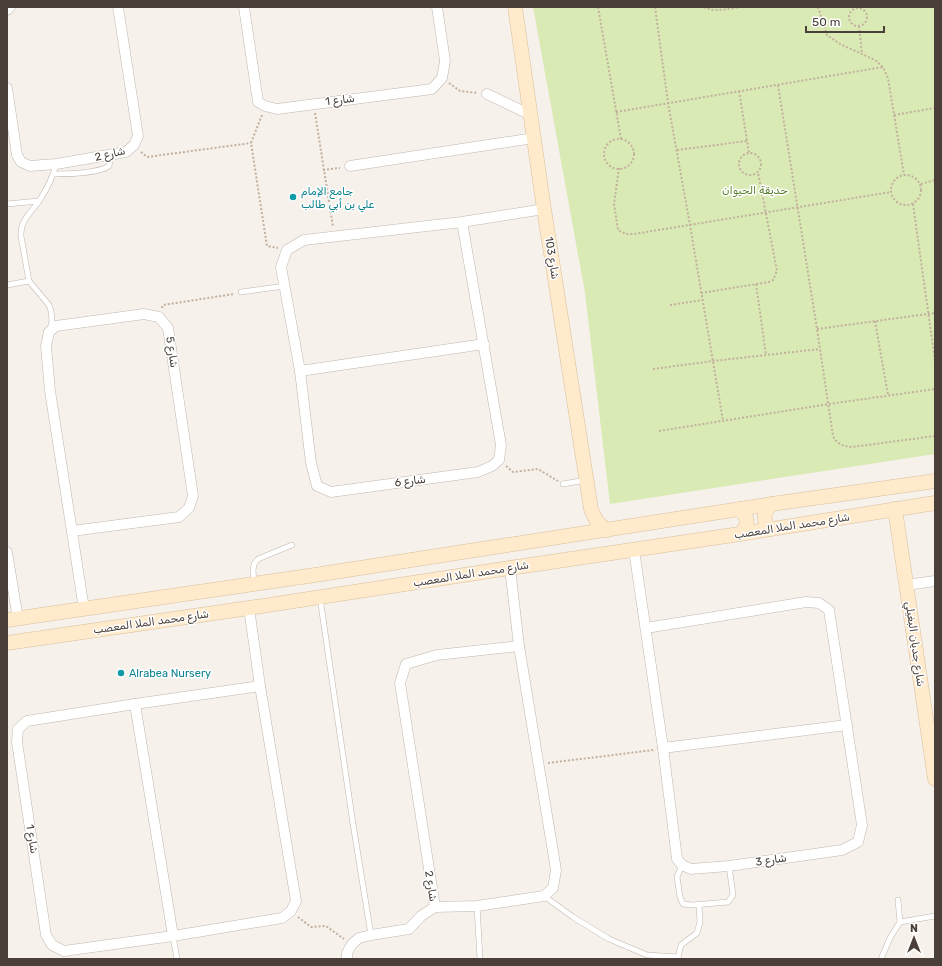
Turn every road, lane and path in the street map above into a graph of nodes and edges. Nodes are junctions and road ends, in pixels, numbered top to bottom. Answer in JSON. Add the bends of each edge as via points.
{"nodes":[{"id":1,"x":10,"y":7,"type":"edge"},
{"id":2,"x":118,"y":7,"type":"edge"},
{"id":3,"x":244,"y":7,"type":"edge"},
{"id":4,"x":437,"y":7,"type":"edge"},
{"id":5,"x":516,"y":7,"type":"edge"},
{"id":6,"x":598,"y":7,"type":"edge"},
{"id":7,"x":655,"y":7,"type":"edge"},
{"id":8,"x":704,"y":7,"type":"edge"},
{"id":9,"x":742,"y":7,"type":"edge"},
{"id":10,"x":818,"y":7,"type":"edge"},
{"id":11,"x":857,"y":7,"type":"edge"},
{"id":12,"x":7,"y":10,"type":"edge"},
{"id":13,"x":859,"y":26,"type":"junction"},
{"id":14,"x":862,"y":54,"type":"junction"},
{"id":15,"x":883,"y":67,"type":"junction"},
{"id":16,"x":442,"y":78,"type":"junction"},
{"id":17,"x":778,"y":85,"type":"junction"},
{"id":18,"x":7,"y":88,"type":"edge"},
{"id":19,"x":739,"y":91,"type":"junction"},
{"id":20,"x":487,"y":94,"type":"joint"},
{"id":21,"x":668,"y":103,"type":"junction"},
{"id":22,"x":314,"y":104,"type":"junction"},
{"id":23,"x":265,"y":106,"type":"junction"},
{"id":24,"x":935,"y":108,"type":"edge"},
{"id":25,"x":616,"y":112,"type":"junction"},
{"id":26,"x":531,"y":115,"type":"junction"},
{"id":27,"x":894,"y":115,"type":"junction"},
{"id":28,"x":534,"y":138,"type":"junction"},
{"id":29,"x":621,"y":139,"type":"junction"},
{"id":30,"x":747,"y":141,"type":"junction"},
{"id":31,"x":251,"y":143,"type":"junction"},
{"id":32,"x":134,"y":145,"type":"junction"},
{"id":33,"x":677,"y":150,"type":"junction"},
{"id":34,"x":749,"y":153,"type":"junction"},
{"id":35,"x":350,"y":166,"type":"joint"},
{"id":36,"x":619,"y":168,"type":"junction"},
{"id":37,"x":55,"y":169,"type":"junction"},
{"id":38,"x":323,"y":170,"type":"junction"},
{"id":39,"x":758,"y":172,"type":"junction"},
{"id":40,"x":904,"y":175,"type":"junction"},
{"id":41,"x":935,"y":180,"type":"edge"},
{"id":42,"x":920,"y":184,"type":"junction"},
{"id":43,"x":891,"y":192,"type":"junction"},
{"id":44,"x":39,"y":201,"type":"junction"},
{"id":45,"x":7,"y":204,"type":"edge"},
{"id":46,"x":913,"y":204,"type":"junction"},
{"id":47,"x":798,"y":207,"type":"junction"},
{"id":48,"x":544,"y":209,"type":"junction"},
{"id":49,"x":766,"y":212,"type":"junction"},
{"id":50,"x":462,"y":222,"type":"junction"},
{"id":51,"x":690,"y":225,"type":"junction"},
{"id":52,"x":334,"y":236,"type":"junction"},
{"id":53,"x":287,"y":250,"type":"junction"},
{"id":54,"x":29,"y":281,"type":"junction"},
{"id":55,"x":756,"y":284,"type":"junction"},
{"id":56,"x":7,"y":285,"type":"edge"},
{"id":57,"x":285,"y":286,"type":"junction"},
{"id":58,"x":241,"y":292,"type":"joint"},
{"id":59,"x":701,"y":293,"type":"junction"},
{"id":60,"x":703,"y":300,"type":"junction"},
{"id":61,"x":670,"y":305,"type":"dead end"},
{"id":62,"x":935,"y":313,"type":"edge"},
{"id":63,"x":928,"y":314,"type":"junction"},
{"id":64,"x":159,"y":317,"type":"junction"},
{"id":65,"x":875,"y":321,"type":"junction"},
{"id":66,"x":817,"y":328,"type":"junction"},
{"id":67,"x":49,"y":332,"type":"junction"},
{"id":68,"x":484,"y":344,"type":"junction"},
{"id":69,"x":820,"y":349,"type":"junction"},
{"id":70,"x":766,"y":355,"type":"junction"},
{"id":71,"x":713,"y":361,"type":"junction"},
{"id":72,"x":935,"y":361,"type":"edge"},
{"id":73,"x":653,"y":369,"type":"dead end"},
{"id":74,"x":300,"y":371,"type":"junction"},
{"id":75,"x":935,"y":388,"type":"edge"},
{"id":76,"x":888,"y":395,"type":"junction"},
{"id":77,"x":829,"y":404,"type":"junction"},
{"id":78,"x":723,"y":421,"type":"junction"},
{"id":79,"x":659,"y":431,"type":"dead end"},
{"id":80,"x":935,"y":436,"type":"edge"},
{"id":81,"x":499,"y":460,"type":"junction"},
{"id":82,"x":586,"y":480,"type":"junction"},
{"id":83,"x":935,"y":481,"type":"edge"},
{"id":84,"x":563,"y":484,"type":"joint"},
{"id":85,"x":935,"y":503,"type":"edge"},
{"id":86,"x":772,"y":504,"type":"junction"},
{"id":87,"x":591,"y":509,"type":"junction"},
{"id":88,"x":740,"y":509,"type":"junction"},
{"id":89,"x":895,"y":509,"type":"junction"},
{"id":90,"x":770,"y":529,"type":"junction"},
{"id":91,"x":606,"y":530,"type":"junction"},
{"id":92,"x":72,"y":531,"type":"junction"},
{"id":93,"x":581,"y":534,"type":"junction"},
{"id":94,"x":740,"y":534,"type":"junction"},
{"id":95,"x":292,"y":545,"type":"dead end"},
{"id":96,"x":634,"y":550,"type":"junction"},
{"id":97,"x":7,"y":552,"type":"edge"},
{"id":98,"x":510,"y":568,"type":"junction"},
{"id":99,"x":9,"y":571,"type":"edge"},
{"id":100,"x":315,"y":575,"type":"junction"},
{"id":101,"x":935,"y":581,"type":"edge"},
{"id":102,"x":254,"y":584,"type":"junction"},
{"id":103,"x":906,"y":585,"type":"junction"},
{"id":104,"x":322,"y":596,"type":"junction"},
{"id":105,"x":249,"y":608,"type":"junction"},
{"id":106,"x":84,"y":609,"type":"junction"},
{"id":107,"x":10,"y":620,"type":"edge"},
{"id":108,"x":646,"y":628,"type":"junction"},
{"id":109,"x":8,"y":642,"type":"edge"},
{"id":110,"x":519,"y":646,"type":"junction"},
{"id":111,"x":260,"y":686,"type":"junction"},
{"id":112,"x":135,"y":704,"type":"junction"},
{"id":113,"x":847,"y":725,"type":"junction"},
{"id":114,"x":664,"y":748,"type":"junction"},
{"id":115,"x":539,"y":764,"type":"junction"},
{"id":116,"x":935,"y":779,"type":"edge"},
{"id":117,"x":682,"y":866,"type":"junction"},
{"id":118,"x":729,"y":866,"type":"junction"},
{"id":119,"x":544,"y":896,"type":"junction"},
{"id":120,"x":898,"y":900,"type":"dead end"},
{"id":121,"x":699,"y":905,"type":"junction"},
{"id":122,"x":477,"y":906,"type":"junction"},
{"id":123,"x":435,"y":907,"type":"junction"},
{"id":124,"x":291,"y":911,"type":"junction"},
{"id":125,"x":935,"y":916,"type":"edge"},
{"id":126,"x":900,"y":922,"type":"junction"},
{"id":127,"x":371,"y":935,"type":"junction"},
{"id":128,"x":173,"y":936,"type":"junction"},
{"id":129,"x":352,"y":944,"type":"junction"},
{"id":130,"x":678,"y":958,"type":"edge"},
{"id":131,"x":177,"y":959,"type":"edge"},
{"id":132,"x":347,"y":959,"type":"edge"},
{"id":133,"x":480,"y":959,"type":"edge"},
{"id":134,"x":881,"y":959,"type":"edge"}],
"edges":[{"from":1,"to":12,"type":"street"},
{"from":2,"to":32,"type":"street","name":"شارع 2","via":[[138,136]]},
{"from":3,"to":23,"type":"street","via":[[258,102]]},
{"from":4,"to":16,"type":"street","via":[[445,61]]},
{"from":5,"to":26,"type":"street","name":"شارع 103"},
{"from":6,"to":25,"type":"path"},
{"from":7,"to":21,"type":"path"},
{"from":8,"to":9,"type":"path","via":[[714,10]]},
{"from":10,"to":14,"type":"path","via":[[827,35]]},
{"from":11,"to":13,"type":"path","via":[[849,16],[851,23]]},
{"from":11,"to":13,"type":"path","via":[[865,10],[868,17],[865,24]]},
{"from":13,"to":14,"type":"path"},
{"from":14,"to":15,"type":"path"},
{"from":15,"to":17,"type":"path"},
{"from":15,"to":27,"type":"path","via":[[888,78]]},
{"from":16,"to":20,"type":"path","via":[[460,91]]},
{"from":16,"to":22,"type":"street","name":"شارع 1","via":[[432,89]]},
{"from":17,"to":19,"type":"path"},
{"from":17,"to":47,"type":"path"},
{"from":18,"to":37,"type":"street","name":"شارع 2","via":[[17,155],[22,162],[30,166]]},
{"from":19,"to":21,"type":"path"},
{"from":19,"to":30,"type":"path"},
{"from":20,"to":26,"type":"street"},
{"from":21,"to":25,"type":"path"},
{"from":21,"to":33,"type":"path"},
{"from":22,"to":23,"type":"street","name":"شارع 1","via":[[277,109]]},
{"from":22,"to":38,"type":"path"},
{"from":23,"to":31,"type":"path"},
{"from":24,"to":27,"type":"path"},
{"from":25,"to":29,"type":"path"},
{"from":26,"to":28,"type":"street","name":"شارع 103"},
{"from":27,"to":40,"type":"path"},
{"from":28,"to":35,"type":"street"},
{"from":28,"to":48,"type":"street","name":"شارع 103"},
{"from":29,"to":36,"type":"path","via":[[630,143],[635,155],[632,162]]},
{"from":29,"to":36,"type":"path","via":[[611,140],[604,152],[608,164]]},
{"from":30,"to":33,"type":"path"},
{"from":30,"to":34,"type":"path"},
{"from":31,"to":32,"type":"path","via":[[147,157]]},
{"from":31,"to":53,"type":"path","via":[[267,246]]},
{"from":32,"to":37,"type":"street","name":"شارع 2","via":[[126,152]]},
{"from":33,"to":51,"type":"path"},
{"from":34,"to":39,"type":"path","via":[[759,158],[761,164]]},
{"from":34,"to":39,"type":"path","via":[[740,160],[741,171],[751,176]]},
{"from":35,"to":38,"type":"path"},
{"from":36,"to":51,"type":"path","via":[[614,204],[618,230],[634,234]]},
{"from":37,"to":44,"type":"lane","via":[[50,184]]},
{"from":38,"to":52,"type":"path"},
{"from":39,"to":49,"type":"path"},
{"from":40,"to":42,"type":"path","via":[[914,177]]},
{"from":40,"to":43,"type":"path","via":[[895,179]]},
{"from":41,"to":42,"type":"path"},
{"from":42,"to":46,"type":"path","via":[[921,196]]},
{"from":43,"to":46,"type":"path","via":[[896,202],[902,205]]},
{"from":43,"to":47,"type":"path"},
{"from":44,"to":45,"type":"lane"},
{"from":44,"to":54,"type":"lane","via":[[23,222],[21,231]]},
{"from":46,"to":63,"type":"path"},
{"from":47,"to":49,"type":"path"},
{"from":47,"to":66,"type":"path"},
{"from":48,"to":50,"type":"street"},
{"from":48,"to":82,"type":"street","name":"شارع 103"},
{"from":49,"to":51,"type":"path"},
{"from":49,"to":55,"type":"path","via":[[776,271],[774,280]]},
{"from":50,"to":52,"type":"street"},
{"from":50,"to":68,"type":"street"},
{"from":51,"to":59,"type":"path"},
{"from":52,"to":53,"type":"street","via":[[304,240]]},
{"from":53,"to":57,"type":"street","name":"شارع 6","via":[[282,267]]},
{"from":54,"to":56,"type":"lane"},
{"from":54,"to":67,"type":"lane","via":[[49,305],[52,321]]},
{"from":55,"to":59,"type":"path"},
{"from":55,"to":70,"type":"path"},
{"from":57,"to":58,"type":"lane"},
{"from":57,"to":74,"type":"street","name":"شارع 6"},
{"from":58,"to":64,"type":"path","via":[[163,305]]},
{"from":59,"to":60,"type":"path"},
{"from":60,"to":61,"type":"path"},
{"from":60,"to":71,"type":"path"},
{"from":62,"to":63,"type":"path"},
{"from":63,"to":65,"type":"path"},
{"from":63,"to":72,"type":"path"},
{"from":64,"to":67,"type":"street","via":[[144,314],[56,326]]},
{"from":64,"to":92,"type":"street","name":"شارع 5","via":[[168,328],[193,496],[189,508],[179,517]]},
{"from":65,"to":66,"type":"path"},
{"from":65,"to":76,"type":"path"},
{"from":66,"to":69,"type":"path"},
{"from":67,"to":92,"type":"street","via":[[46,346],[50,391]]},
{"from":68,"to":74,"type":"street"},
{"from":68,"to":81,"type":"street","via":[[500,445]]},
{"from":69,"to":70,"type":"path"},
{"from":69,"to":77,"type":"path"},
{"from":70,"to":71,"type":"path"},
{"from":71,"to":73,"type":"path"},
{"from":71,"to":78,"type":"path"},
{"from":74,"to":81,"type":"street","name":"شارع 6","via":[[311,463],[317,486],[330,492],[478,472]]},
{"from":75,"to":76,"type":"path"},
{"from":76,"to":77,"type":"path"},
{"from":77,"to":78,"type":"path"},
{"from":77,"to":80,"type":"path","via":[[835,440],[844,446]]},
{"from":78,"to":79,"type":"path"},
{"from":81,"to":84,"type":"path","via":[[514,472],[538,469]]},
{"from":82,"to":84,"type":"lane"},
{"from":82,"to":87,"type":"street","name":"شارع 103"},
{"from":83,"to":86,"type":"street","name":"شارع محمد الملا المعصب"},
{"from":85,"to":89,"type":"street","name":"شارع محمد الملا المعصب"},
{"from":86,"to":88,"type":"street","name":"شارع محمد الملا المعصب"},
{"from":86,"to":90,"type":"street","via":[[764,516]]},
{"from":87,"to":91,"type":"street","name":"شارع 103","via":[[599,525]]},
{"from":87,"to":93,"type":"street","name":"شارع 103","via":[[586,527]]},
{"from":88,"to":91,"type":"street","name":"شارع محمد الملا المعصب"},
{"from":88,"to":94,"type":"street","via":[[745,514],[747,522]]},
{"from":89,"to":90,"type":"street","name":"شارع محمد الملا المعصب"},
{"from":89,"to":103,"type":"street","name":"شارع جديان البغيلي"},
{"from":90,"to":94,"type":"street","name":"شارع محمد الملا المعصب"},
{"from":91,"to":93,"type":"street","name":"شارع محمد الملا المعصب"},
{"from":92,"to":106,"type":"street"},
{"from":93,"to":100,"type":"street","name":"شارع محمد الملا المعصب"},
{"from":94,"to":96,"type":"street","name":"شارع محمد الملا المعصب"},
{"from":95,"to":102,"type":"lane","via":[[258,559],[253,570]]},
{"from":96,"to":98,"type":"street","name":"شارع محمد الملا المعصب"},
{"from":96,"to":108,"type":"street"},
{"from":97,"to":99,"type":"street"},
{"from":98,"to":104,"type":"street","name":"شارع محمد الملا المعصب"},
{"from":98,"to":110,"type":"street"},
{"from":99,"to":107,"type":"street"},
{"from":100,"to":102,"type":"street","name":"شارع محمد الملا المعصب"},
{"from":100,"to":104,"type":"street","via":[[323,576],[328,582],[329,590]]},
{"from":101,"to":103,"type":"street"},
{"from":102,"to":106,"type":"street","name":"شارع محمد الملا المعصب"},
{"from":103,"to":116,"type":"street","name":"شارع جديان البغيلي"},
{"from":104,"to":105,"type":"street","name":"شارع محمد الملا المعصب"},
{"from":104,"to":127,"type":"lane"},
{"from":105,"to":109,"type":"street","name":"شارع محمد الملا المعصب"},
{"from":105,"to":111,"type":"street"},
{"from":106,"to":107,"type":"street","name":"شارع محمد الملا المعصب"},
{"from":108,"to":113,"type":"street","name":"شارع 3","via":[[806,602],[819,603],[829,610]]},
{"from":108,"to":114,"type":"street"},
{"from":110,"to":115,"type":"street"},
{"from":110,"to":123,"type":"street","name":"شارع 2","via":[[436,655],[406,664],[400,683]]},
{"from":111,"to":112,"type":"street","name":"شارع 1"},
{"from":111,"to":124,"type":"street","via":[[296,901]]},
{"from":112,"to":128,"type":"street"},
{"from":112,"to":128,"type":"street","name":"شارع 1","via":[[27,721],[18,728],[17,742],[46,935],[52,944],[64,951]]},
{"from":113,"to":114,"type":"street"},
{"from":113,"to":118,"type":"street","name":"شارع 3","via":[[862,825],[858,842],[842,850]]},
{"from":114,"to":115,"type":"path"},
{"from":114,"to":117,"type":"street","via":[[677,859]]},
{"from":115,"to":119,"type":"street","via":[[556,870],[553,888]]},
{"from":117,"to":118,"type":"street","name":"شارع 3","via":[[691,870]]},
{"from":117,"to":121,"type":"lane","via":[[677,877],[683,904]]},
{"from":118,"to":121,"type":"lane","via":[[733,895],[728,902]]},
{"from":119,"to":122,"type":"street","name":"شارع 2"},
{"from":119,"to":130,"type":"lane","via":[[609,939],[647,955]]},
{"from":120,"to":126,"type":"lane"},
{"from":121,"to":130,"type":"lane","via":[[700,922],[697,933],[681,945]]},
{"from":122,"to":123,"type":"street","name":"شارع 2"},
{"from":122,"to":133,"type":"lane"},
{"from":123,"to":127,"type":"street","via":[[421,916],[409,929]]},
{"from":124,"to":128,"type":"street","name":"شارع 1","via":[[282,918]]},
{"from":124,"to":129,"type":"path","via":[[311,927],[326,926]]},
{"from":125,"to":126,"type":"lane"},
{"from":126,"to":134,"type":"lane"},
{"from":127,"to":129,"type":"street","via":[[359,938]]},
{"from":128,"to":131,"type":"lane"},
{"from":129,"to":132,"type":"street"}]}
